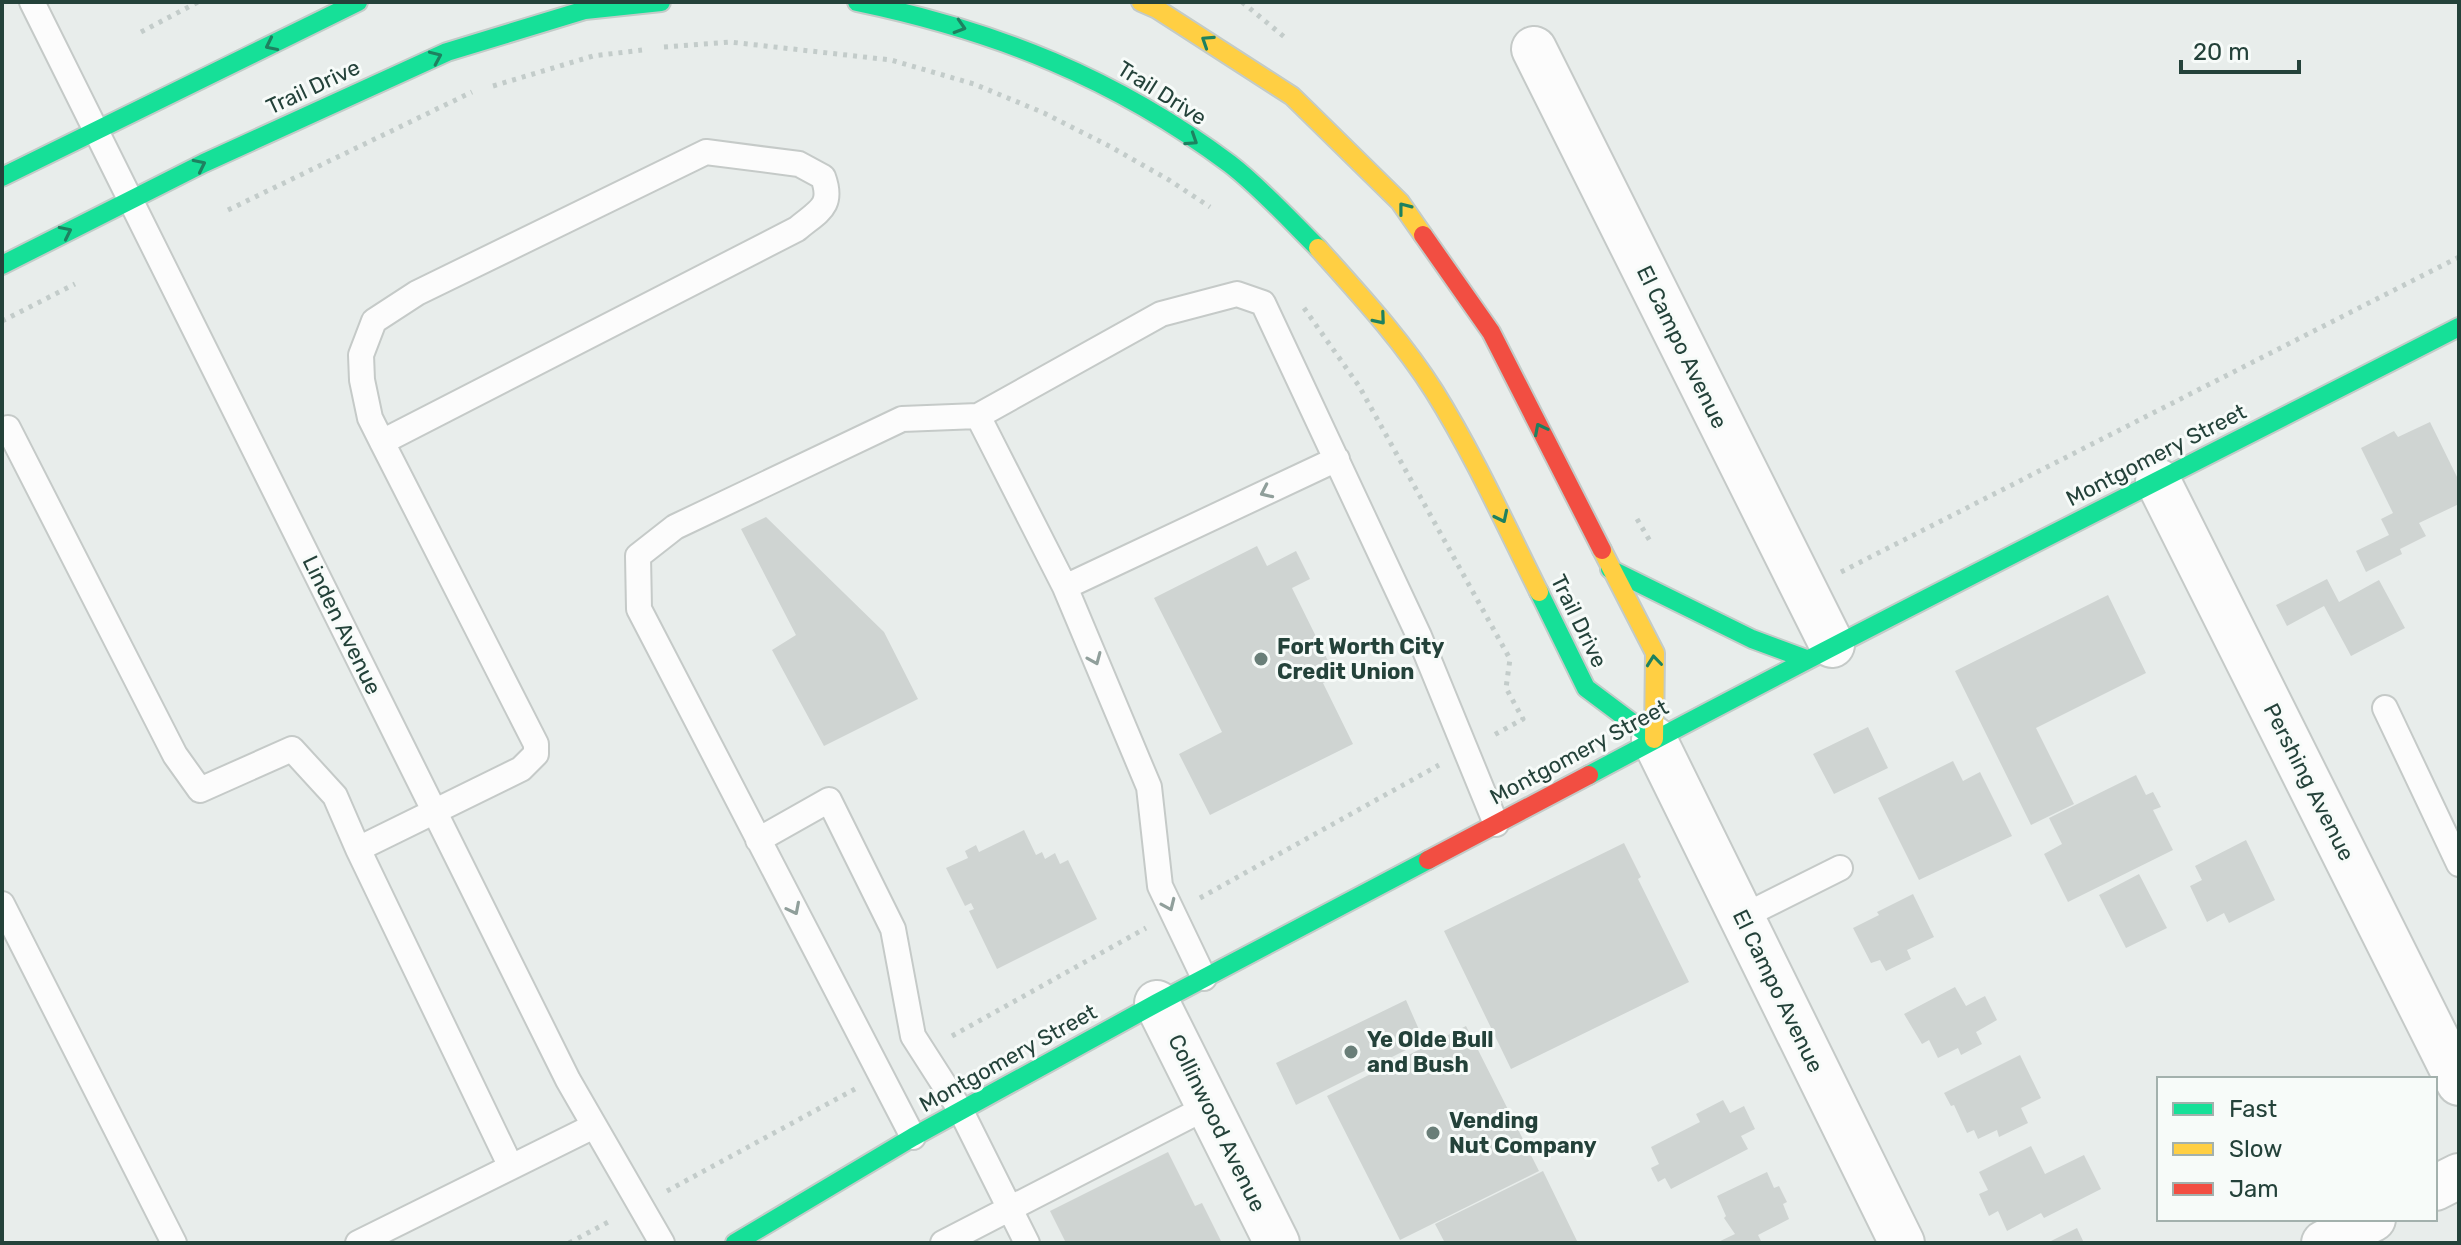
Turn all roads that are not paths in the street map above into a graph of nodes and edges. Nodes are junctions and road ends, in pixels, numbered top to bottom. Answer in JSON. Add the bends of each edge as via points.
{"nodes":[{"id":1,"x":32,"y":2,"type":"edge"},
{"id":2,"x":358,"y":2,"type":"edge"},
{"id":3,"x":661,"y":2,"type":"edge"},
{"id":4,"x":857,"y":2,"type":"edge"},
{"id":5,"x":1141,"y":2,"type":"edge"},
{"id":6,"x":1534,"y":49,"type":"dead end"},
{"id":7,"x":96,"y":131,"type":"junction"},
{"id":8,"x":2,"y":177,"type":"edge"},
{"id":9,"x":130,"y":200,"type":"junction"},
{"id":10,"x":2,"y":265,"type":"edge"},
{"id":11,"x":2459,"y":327,"type":"edge"},
{"id":12,"x":978,"y":416,"type":"junction"},
{"id":13,"x":2,"y":431,"type":"edge"},
{"id":14,"x":382,"y":442,"type":"junction"},
{"id":15,"x":1337,"y":459,"type":"junction"},
{"id":16,"x":2158,"y":481,"type":"junction"},
{"id":17,"x":1610,"y":569,"type":"junction"},
{"id":18,"x":1065,"y":587,"type":"junction"},
{"id":19,"x":1819,"y":652,"type":"junction"},
{"id":20,"x":2385,"y":708,"type":"dead end"},
{"id":21,"x":1654,"y":739,"type":"junction"},
{"id":22,"x":435,"y":810,"type":"junction"},
{"id":23,"x":1496,"y":824,"type":"junction"},
{"id":24,"x":758,"y":840,"type":"junction"},
{"id":25,"x":358,"y":849,"type":"junction"},
{"id":26,"x":2459,"y":864,"type":"edge"},
{"id":27,"x":1840,"y":868,"type":"dead end"},
{"id":28,"x":2,"y":904,"type":"edge"},
{"id":29,"x":1742,"y":917,"type":"junction"},
{"id":30,"x":1204,"y":978,"type":"junction"},
{"id":31,"x":1157,"y":1003,"type":"junction"},
{"id":32,"x":2454,"y":1059,"type":"edge"},
{"id":33,"x":1209,"y":1106,"type":"junction"},
{"id":34,"x":961,"y":1111,"type":"junction"},
{"id":35,"x":594,"y":1126,"type":"junction"},
{"id":36,"x":913,"y":1137,"type":"junction"},
{"id":37,"x":511,"y":1167,"type":"junction"},
{"id":38,"x":2459,"y":1176,"type":"edge"},
{"id":39,"x":2437,"y":1187,"type":"edge"},
{"id":40,"x":1009,"y":1207,"type":"junction"},
{"id":41,"x":2369,"y":1221,"type":"edge"},
{"id":42,"x":174,"y":1243,"type":"edge"},
{"id":43,"x":358,"y":1243,"type":"edge"},
{"id":44,"x":662,"y":1243,"type":"edge"},
{"id":45,"x":735,"y":1243,"type":"edge"},
{"id":46,"x":943,"y":1243,"type":"edge"},
{"id":47,"x":1027,"y":1243,"type":"edge"},
{"id":48,"x":1277,"y":1243,"type":"edge"},
{"id":49,"x":1902,"y":1243,"type":"edge"},
{"id":50,"x":2324,"y":1243,"type":"edge"}],
"edges":[{"from":1,"to":7,"type":"lane","name":"Linden Avenue"},
{"from":2,"to":7,"type":"street","one_way":true},
{"from":9,"to":3,"type":"street","name":"Trail Drive","one_way":true,"via":[[447,52],[585,10]]},
{"from":4,"to":21,"type":"street","name":"Trail Drive","one_way":true,"via":[[933,18],[1056,61],[1121,93],[1231,165],[1317,247],[1393,334],[1467,447],[1586,688]]},
{"from":17,"to":5,"type":"street","one_way":true,"via":[[1491,332],[1400,202],[1292,96]]},
{"from":6,"to":19,"type":"street","name":"El Campo Avenue","via":[[1803,591]]},
{"from":7,"to":8,"type":"street"},
{"from":7,"to":9,"type":"lane","name":"Linden Avenue"},
{"from":10,"to":9,"type":"street","name":"Trail Drive","one_way":true},
{"from":9,"to":22,"type":"lane","name":"Linden Avenue"},
{"from":11,"to":16,"type":"street","name":"Montgomery Street"},
{"from":12,"to":15,"type":"lane","via":[[1161,314],[1237,294],[1263,303]]},
{"from":12,"to":18,"type":"lane"},
{"from":12,"to":24,"type":"lane","via":[[902,419],[675,527],[638,556],[639,609]]},
{"from":13,"to":25,"type":"lane","via":[[8,428],[175,755],[200,790],[292,749],[335,796]]},
{"from":14,"to":14,"type":"lane","via":[[370,418],[361,355],[374,321],[417,293],[706,152],[799,164],[823,177],[829,193],[825,206],[797,229]]},
{"from":14,"to":22,"type":"lane","via":[[536,744],[536,754],[521,769]]},
{"from":15,"to":18,"type":"lane","one_way":true},
{"from":15,"to":23,"type":"lane","via":[[1419,636]]},
{"from":16,"to":19,"type":"street","name":"Montgomery Street"},
{"from":16,"to":32,"type":"street","name":"Pershing Avenue"},
{"from":17,"to":19,"type":"street","via":[[1752,639]]},
{"from":21,"to":17,"type":"street","one_way":true,"via":[[1655,653]]},
{"from":18,"to":30,"type":"lane","one_way":true,"via":[[1149,787],[1160,886]]},
{"from":19,"to":21,"type":"street","name":"Montgomery Street"},
{"from":20,"to":26,"type":"lane"},
{"from":21,"to":23,"type":"street","name":"Montgomery Street"},
{"from":21,"to":29,"type":"street","name":"El Campo Avenue"},
{"from":22,"to":25,"type":"lane"},
{"from":22,"to":35,"type":"lane","name":"Linden Avenue"},
{"from":23,"to":30,"type":"street","name":"Montgomery Street"},
{"from":24,"to":34,"type":"lane","via":[[829,800],[893,929],[913,1036]]},
{"from":24,"to":36,"type":"lane","one_way":true},
{"from":25,"to":37,"type":"lane"},
{"from":27,"to":29,"type":"lane"},
{"from":28,"to":42,"type":"lane"},
{"from":29,"to":49,"type":"street","name":"El Campo Avenue"},
{"from":30,"to":31,"type":"street","name":"Montgomery Street"},
{"from":31,"to":33,"type":"street","name":"Collinwood Avenue"},
{"from":31,"to":34,"type":"street","name":"Montgomery Street"},
{"from":33,"to":40,"type":"lane"},
{"from":33,"to":48,"type":"street","name":"Collinwood Avenue"},
{"from":34,"to":36,"type":"street","name":"Montgomery Street"},
{"from":34,"to":40,"type":"lane"},
{"from":35,"to":37,"type":"lane"},
{"from":35,"to":44,"type":"lane","name":"Linden Avenue"},
{"from":36,"to":45,"type":"street","name":"Montgomery Street"},
{"from":37,"to":43,"type":"lane"},
{"from":38,"to":39,"type":"street"},
{"from":40,"to":46,"type":"lane"},
{"from":40,"to":47,"type":"lane"},
{"from":41,"to":50,"type":"street"}]}
